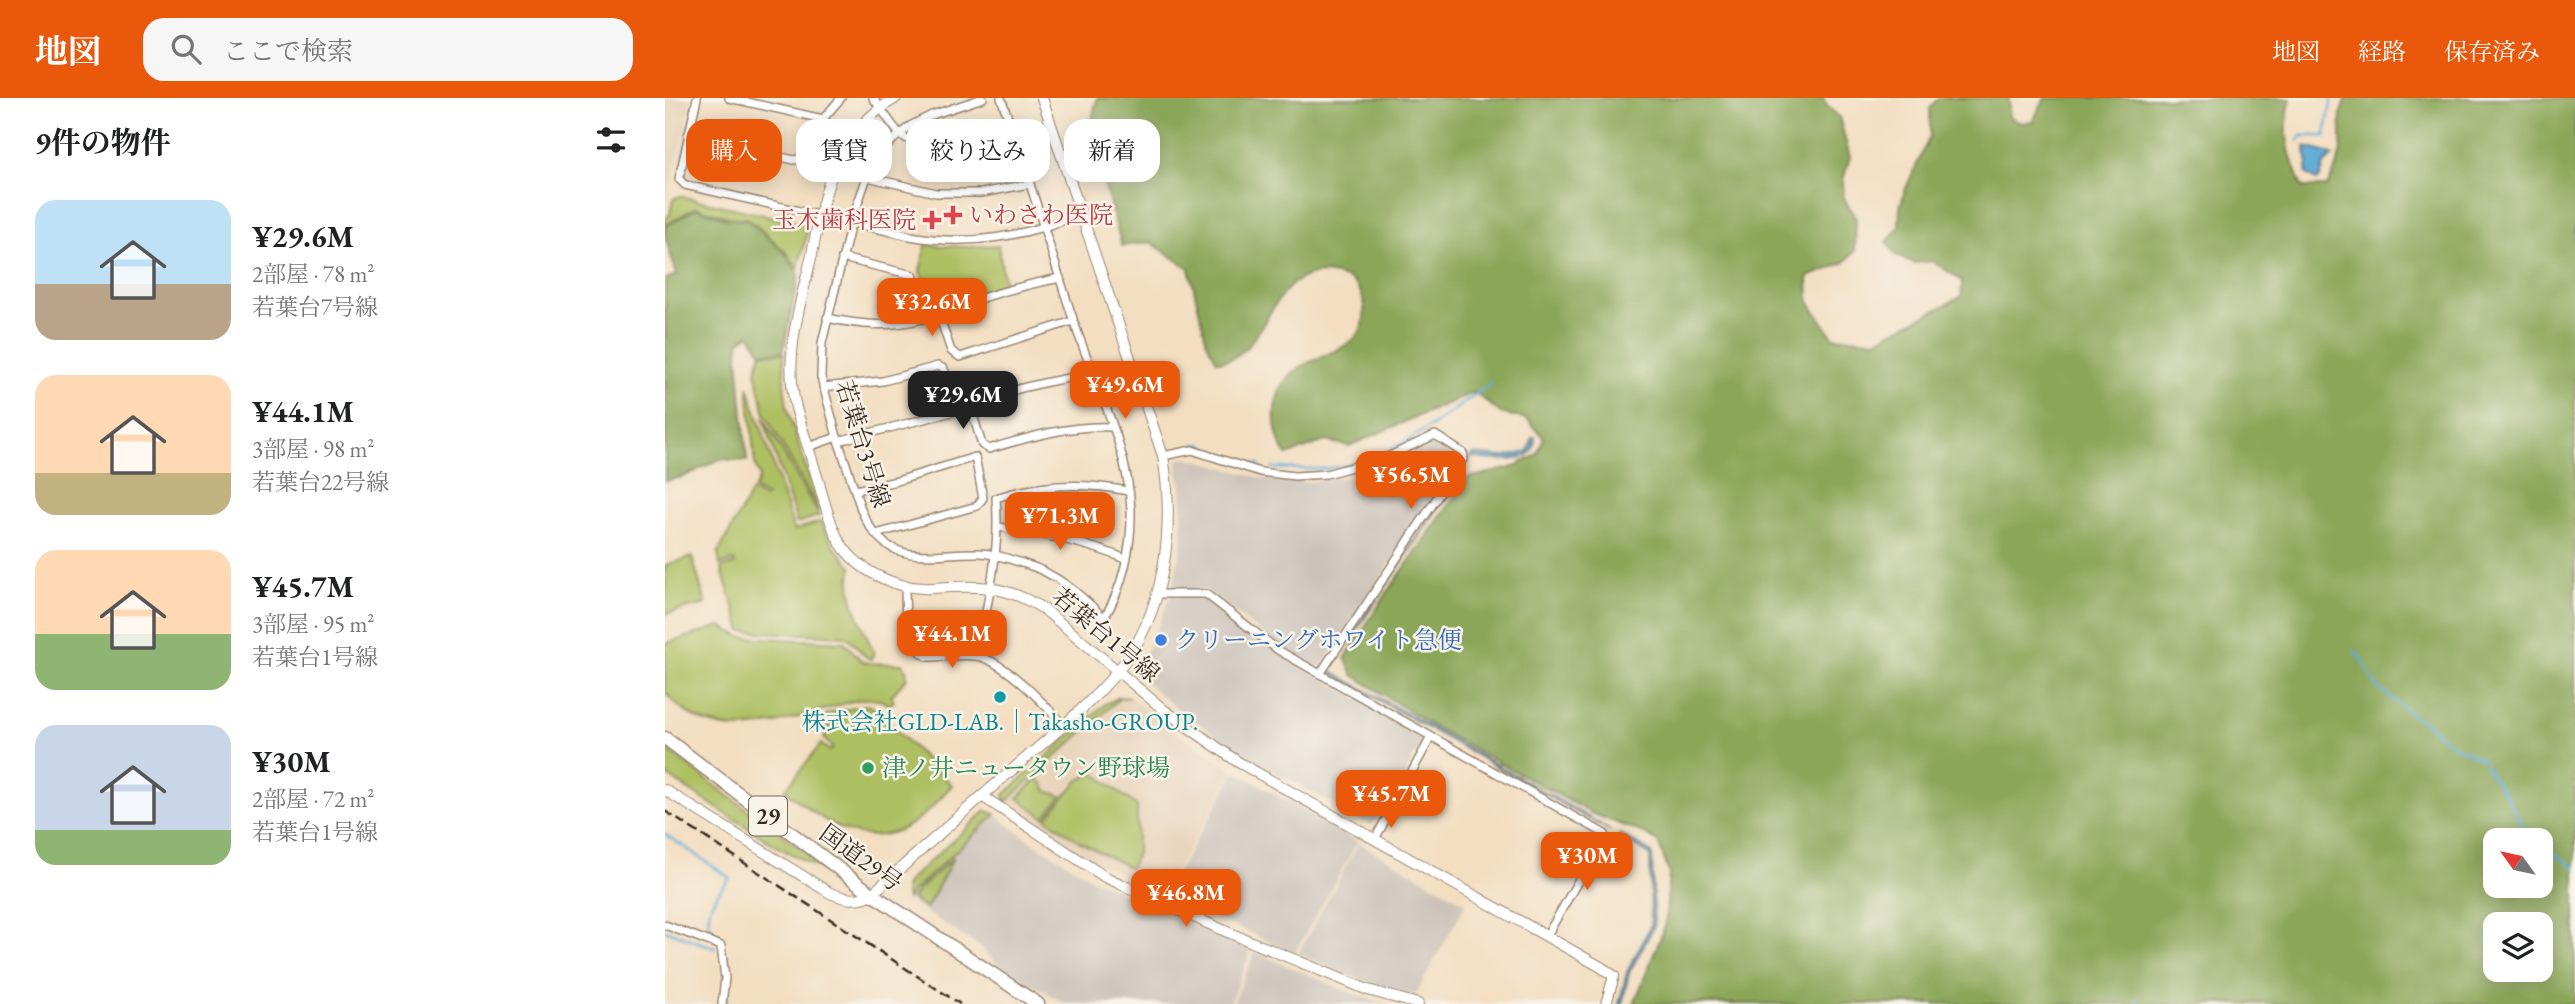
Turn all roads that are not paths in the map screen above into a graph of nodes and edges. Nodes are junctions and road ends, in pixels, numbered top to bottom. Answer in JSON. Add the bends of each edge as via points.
{"nodes":[{"id":1,"x":697,"y":98,"type":"edge"},
{"id":2,"x":729,"y":98,"type":"edge"},
{"id":3,"x":841,"y":98,"type":"edge"},
{"id":4,"x":873,"y":98,"type":"edge"},
{"id":5,"x":896,"y":98,"type":"edge"},
{"id":6,"x":983,"y":98,"type":"edge"},
{"id":7,"x":1001,"y":98,"type":"edge"},
{"id":8,"x":1042,"y":98,"type":"edge"},
{"id":9,"x":880,"y":108,"type":"junction"},
{"id":10,"x":692,"y":119,"type":"edge"},
{"id":11,"x":823,"y":119,"type":"joint"},
{"id":12,"x":1008,"y":119,"type":"edge"},
{"id":13,"x":900,"y":134,"type":"junction"},
{"id":14,"x":906,"y":137,"type":"edge"},
{"id":15,"x":892,"y":142,"type":"edge"},
{"id":16,"x":686,"y":145,"type":"edge"},
{"id":17,"x":865,"y":182,"type":"edge"},
{"id":18,"x":889,"y":182,"type":"edge"},
{"id":19,"x":1029,"y":184,"type":"joint"},
{"id":20,"x":1082,"y":215,"type":"junction"},
{"id":21,"x":820,"y":216,"type":"junction"},
{"id":22,"x":851,"y":223,"type":"junction"},
{"id":23,"x":1045,"y":228,"type":"junction"},
{"id":24,"x":842,"y":258,"type":"junction"},
{"id":25,"x":1060,"y":278,"type":"junction"},
{"id":26,"x":827,"y":318,"type":"junction"},
{"id":27,"x":1073,"y":321,"type":"junction"},
{"id":28,"x":1092,"y":373,"type":"junction"},
{"id":29,"x":824,"y":387,"type":"junction"},
{"id":30,"x":1112,"y":427,"type":"junction"},
{"id":31,"x":838,"y":439,"type":"junction"},
{"id":32,"x":808,"y":447,"type":"junction"},
{"id":33,"x":1163,"y":456,"type":"junction"},
{"id":34,"x":856,"y":491,"type":"junction"},
{"id":35,"x":1128,"y":491,"type":"junction"},
{"id":36,"x":999,"y":527,"type":"junction"},
{"id":37,"x":876,"y":534,"type":"junction"},
{"id":38,"x":996,"y":556,"type":"junction"},
{"id":39,"x":1126,"y":559,"type":"junction"},
{"id":40,"x":905,"y":587,"type":"junction"},
{"id":41,"x":990,"y":587,"type":"junction"},
{"id":42,"x":1157,"y":594,"type":"junction"},
{"id":43,"x":977,"y":656,"type":"junction"},
{"id":44,"x":1117,"y":672,"type":"junction"},
{"id":45,"x":1320,"y":674,"type":"junction"},
{"id":46,"x":1063,"y":725,"type":"junction"},
{"id":47,"x":1431,"y":737,"type":"junction"},
{"id":48,"x":665,"y":738,"type":"edge"},
{"id":49,"x":665,"y":790,"type":"edge"},
{"id":50,"x":982,"y":796,"type":"junction"},
{"id":51,"x":1375,"y":839,"type":"junction"},
{"id":52,"x":872,"y":894,"type":"junction"},
{"id":53,"x":665,"y":925,"type":"edge"},
{"id":54,"x":1545,"y":937,"type":"junction"},
{"id":55,"x":722,"y":1004,"type":"edge"},
{"id":56,"x":1038,"y":1004,"type":"edge"},
{"id":57,"x":1417,"y":1004,"type":"edge"},
{"id":58,"x":1606,"y":1004,"type":"edge"}],
"edges":[{"from":1,"to":10,"type":"street"},
{"from":2,"to":11,"type":"street"},
{"from":3,"to":11,"type":"street"},
{"from":4,"to":9,"type":"street"},
{"from":5,"to":9,"type":"street","name":"若葉台1号線"},
{"from":6,"to":13,"type":"street","name":"若葉台3号線","via":[[932,115]]},
{"from":7,"to":12,"type":"street","name":"若葉台3号線"},
{"from":8,"to":20,"type":"street"},
{"from":9,"to":13,"type":"street"},
{"from":9,"to":21,"type":"street","name":"若葉台1号線","via":[[845,148]]},
{"from":13,"to":14,"type":"street"},
{"from":13,"to":15,"type":"street","name":"若葉台3号線"},
{"from":16,"to":21,"type":"street","via":[[679,179],[685,185]]},
{"from":17,"to":22,"type":"street","name":"若葉台3号線"},
{"from":18,"to":19,"type":"street","via":[[936,193],[981,193]]},
{"from":19,"to":23,"type":"street","name":"若葉台3号線"},
{"from":20,"to":23,"type":"street"},
{"from":20,"to":33,"type":"street"},
{"from":21,"to":22,"type":"street"},
{"from":21,"to":32,"type":"street","name":"若葉台1号線","via":[[790,352],[792,391]]},
{"from":22,"to":23,"type":"street","via":[[944,241],[976,242]]},
{"from":22,"to":24,"type":"street","name":"若葉台3号線"},
{"from":23,"to":25,"type":"street","name":"若葉台3号線"},
{"from":24,"to":26,"type":"street","name":"若葉台3号線"},
{"from":24,"to":26,"type":"street","via":[[913,275],[925,311],[922,319],[903,324],[875,326]]},
{"from":25,"to":27,"type":"street","name":"若葉台3号線"},
{"from":25,"to":27,"type":"street","via":[[976,299],[942,312],[940,318],[951,351],[960,357]]},
{"from":26,"to":29,"type":"street","name":"若葉台3号線","via":[[822,343]]},
{"from":27,"to":28,"type":"street","name":"若葉台3号線"},
{"from":28,"to":30,"type":"street","name":"若葉台3号線"},
{"from":28,"to":30,"type":"street","via":[[1024,388],[971,408],[982,445],[989,449],[1049,432]]},
{"from":29,"to":31,"type":"street","name":"若葉台3号線"},
{"from":29,"to":31,"type":"street","via":[[883,381],[938,366],[944,369],[957,402],[952,412]]},
{"from":30,"to":35,"type":"street","name":"若葉台3号線"},
{"from":31,"to":32,"type":"street"},
{"from":31,"to":34,"type":"street","name":"若葉台3号線"},
{"from":32,"to":40,"type":"street","name":"若葉台1号線","via":[[839,541],[864,567]]},
{"from":33,"to":42,"type":"street","via":[[1167,548]]},
{"from":33,"to":45,"type":"street","via":[[1192,450],[1260,472],[1295,476],[1358,467],[1431,435],[1463,453],[1462,462]]},
{"from":34,"to":37,"type":"street","name":"若葉台3号線"},
{"from":34,"to":37,"type":"street","via":[[975,457],[983,498],[977,506]]},
{"from":35,"to":36,"type":"street","via":[[1098,485],[1046,485],[1017,491],[996,498]]},
{"from":35,"to":39,"type":"street","name":"若葉台3号線","via":[[1131,511]]},
{"from":36,"to":38,"type":"street"},
{"from":36,"to":39,"type":"street","via":[[1054,536]]},
{"from":37,"to":38,"type":"street","name":"若葉台3号線","via":[[888,546],[913,556]]},
{"from":38,"to":39,"type":"street","name":"若葉台3号線","via":[[1050,574],[1104,618]]},
{"from":38,"to":41,"type":"street"},
{"from":40,"to":41,"type":"street","name":"若葉台1号線"},
{"from":40,"to":43,"type":"street","via":[[911,643],[928,657]]},
{"from":41,"to":43,"type":"street"},
{"from":41,"to":44,"type":"street","name":"若葉台1号線","via":[[1026,598],[1045,610]]},
{"from":42,"to":44,"type":"street","via":[[1141,635]]},
{"from":42,"to":45,"type":"street","via":[[1206,594],[1278,650]]},
{"from":43,"to":46,"type":"street","via":[[1013,676]]},
{"from":44,"to":46,"type":"street"},
{"from":44,"to":51,"type":"street","name":"若葉台1号線","via":[[1238,762]]},
{"from":45,"to":47,"type":"street"},
{"from":46,"to":50,"type":"street"},
{"from":47,"to":51,"type":"street"},
{"from":47,"to":54,"type":"street","via":[[1605,834]]},
{"from":48,"to":52,"type":"highway","name":"国道29号","number":"29"},
{"from":49,"to":52,"type":"street","via":[[830,894],[854,900]]},
{"from":50,"to":52,"type":"street"},
{"from":50,"to":57,"type":"street","via":[[1105,877],[1368,990]]},
{"from":51,"to":54,"type":"street","name":"若葉台1号線"},
{"from":52,"to":56,"type":"highway","name":"国道29号","number":"29"},
{"from":53,"to":55,"type":"street","via":[[721,946]]},
{"from":54,"to":58,"type":"street","name":"若葉台1号線","via":[[1613,976]]}]}
